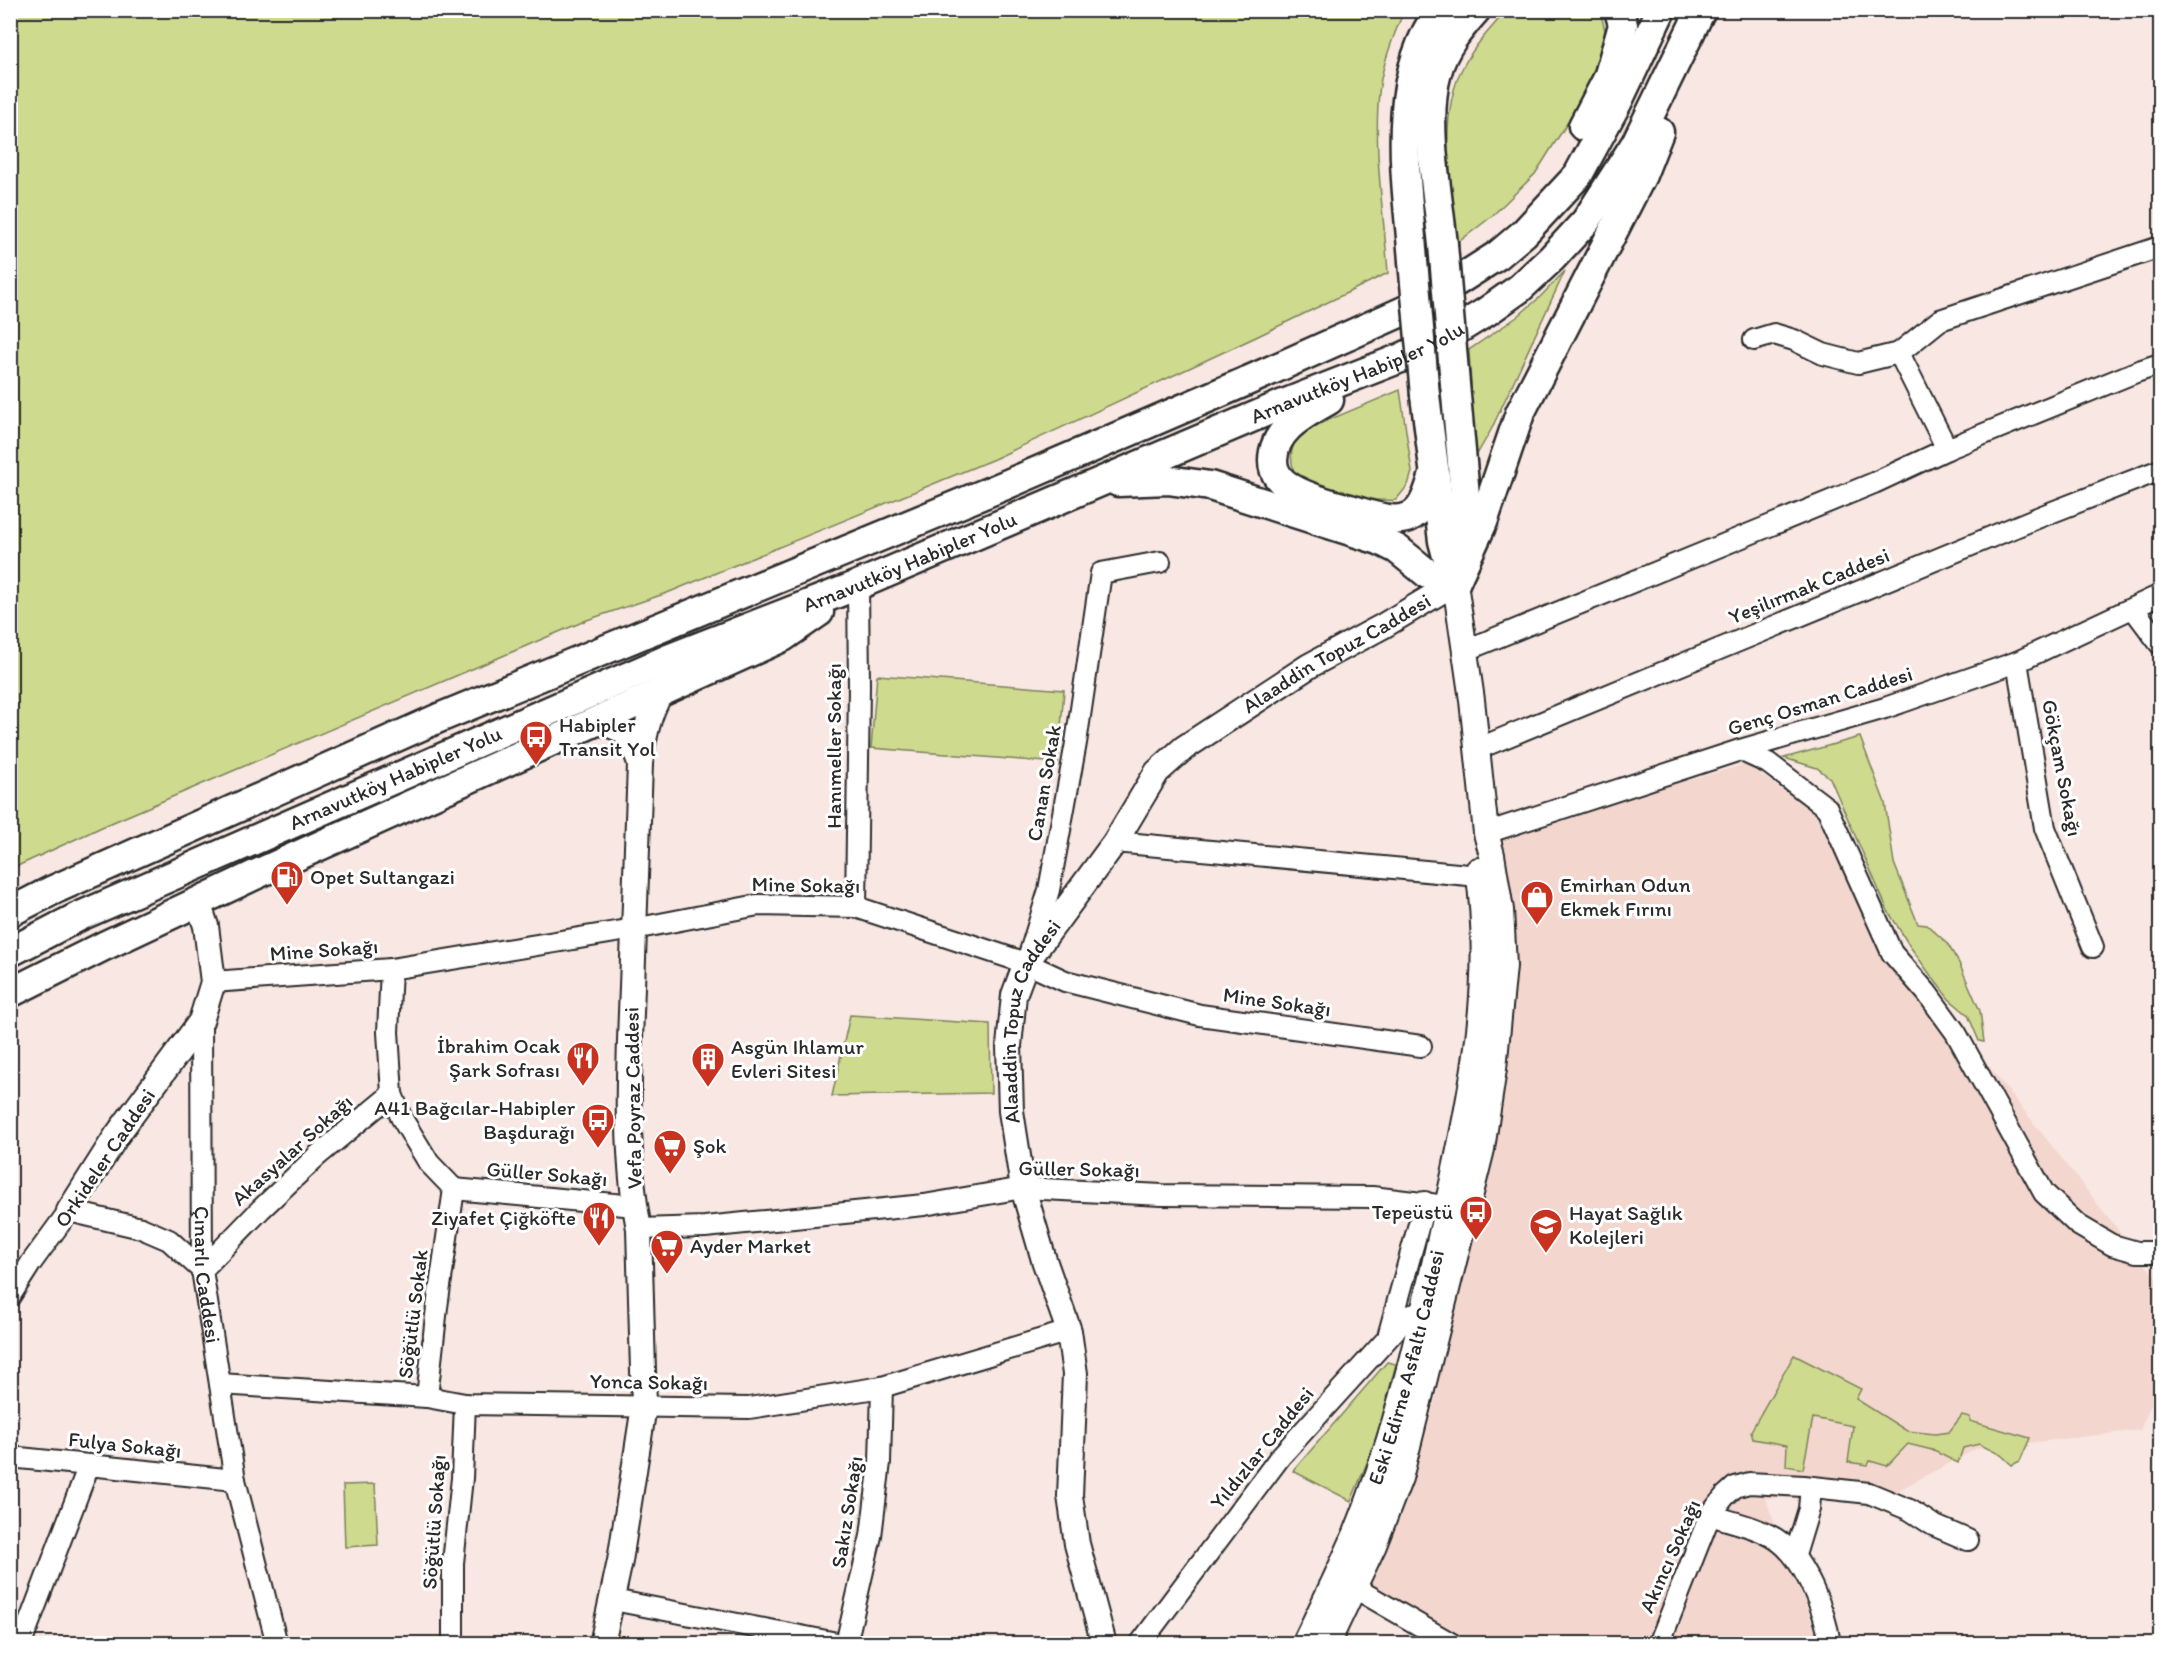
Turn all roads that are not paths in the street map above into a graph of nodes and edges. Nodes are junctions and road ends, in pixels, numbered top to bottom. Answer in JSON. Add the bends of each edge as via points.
{"nodes":[{"id":1,"x":1440,"y":10,"type":"edge"},
{"id":2,"x":1476,"y":10,"type":"edge"},
{"id":3,"x":1619,"y":10,"type":"edge"},
{"id":4,"x":1661,"y":10,"type":"edge"},
{"id":5,"x":1696,"y":22,"type":"edge"},
{"id":6,"x":1524,"y":233,"type":"junction"},
{"id":7,"x":2160,"y":247,"type":"edge"},
{"id":8,"x":1754,"y":340,"type":"dead end"},
{"id":9,"x":1899,"y":353,"type":"junction"},
{"id":10,"x":1401,"y":358,"type":"junction"},
{"id":11,"x":2160,"y":364,"type":"edge"},
{"id":12,"x":1947,"y":449,"type":"junction"},
{"id":13,"x":2160,"y":470,"type":"edge"},
{"id":14,"x":1434,"y":475,"type":"junction"},
{"id":15,"x":1091,"y":487,"type":"junction"},
{"id":16,"x":1160,"y":562,"type":"dead end"},
{"id":17,"x":1455,"y":583,"type":"junction"},
{"id":18,"x":858,"y":585,"type":"junction"},
{"id":19,"x":2160,"y":595,"type":"edge"},
{"id":20,"x":2133,"y":608,"type":"junction"},
{"id":21,"x":2160,"y":644,"type":"edge"},
{"id":22,"x":1464,"y":651,"type":"junction"},
{"id":23,"x":2017,"y":662,"type":"junction"},
{"id":24,"x":662,"y":691,"type":"junction"},
{"id":25,"x":564,"y":704,"type":"junction"},
{"id":26,"x":595,"y":722,"type":"junction"},
{"id":27,"x":1477,"y":749,"type":"junction"},
{"id":28,"x":1740,"y":750,"type":"junction"},
{"id":29,"x":640,"y":764,"type":"junction"},
{"id":30,"x":1486,"y":833,"type":"junction"},
{"id":31,"x":336,"y":839,"type":"junction"},
{"id":32,"x":1115,"y":842,"type":"junction"},
{"id":33,"x":1479,"y":876,"type":"junction"},
{"id":34,"x":198,"y":902,"type":"junction"},
{"id":35,"x":856,"y":907,"type":"junction"},
{"id":36,"x":10,"y":912,"type":"edge"},
{"id":37,"x":634,"y":930,"type":"junction"},
{"id":38,"x":2092,"y":947,"type":"dead end"},
{"id":39,"x":10,"y":952,"type":"edge"},
{"id":40,"x":1026,"y":963,"type":"junction"},
{"id":41,"x":391,"y":969,"type":"junction"},
{"id":42,"x":213,"y":982,"type":"junction"},
{"id":43,"x":10,"y":993,"type":"edge"},
{"id":44,"x":201,"y":1021,"type":"junction"},
{"id":45,"x":1421,"y":1046,"type":"dead end"},
{"id":46,"x":392,"y":1094,"type":"junction"},
{"id":47,"x":1023,"y":1188,"type":"junction"},
{"id":48,"x":454,"y":1189,"type":"junction"},
{"id":49,"x":1446,"y":1206,"type":"junction"},
{"id":50,"x":69,"y":1211,"type":"junction"},
{"id":51,"x":637,"y":1217,"type":"junction"},
{"id":52,"x":2160,"y":1252,"type":"edge"},
{"id":53,"x":202,"y":1270,"type":"junction"},
{"id":54,"x":10,"y":1296,"type":"edge"},
{"id":55,"x":1432,"y":1315,"type":"junction"},
{"id":56,"x":1069,"y":1331,"type":"junction"},
{"id":57,"x":1388,"y":1339,"type":"junction"},
{"id":58,"x":220,"y":1384,"type":"junction"},
{"id":59,"x":882,"y":1387,"type":"junction"},
{"id":60,"x":427,"y":1397,"type":"junction"},
{"id":61,"x":465,"y":1404,"type":"junction"},
{"id":62,"x":644,"y":1406,"type":"junction"},
{"id":63,"x":10,"y":1457,"type":"edge"},
{"id":64,"x":89,"y":1465,"type":"junction"},
{"id":65,"x":235,"y":1480,"type":"junction"},
{"id":66,"x":1810,"y":1487,"type":"junction"},
{"id":67,"x":1710,"y":1515,"type":"junction"},
{"id":68,"x":1968,"y":1540,"type":"dead end"},
{"id":69,"x":1795,"y":1555,"type":"junction"},
{"id":70,"x":1345,"y":1582,"type":"junction"},
{"id":71,"x":613,"y":1600,"type":"junction"},
{"id":72,"x":21,"y":1644,"type":"edge"},
{"id":73,"x":277,"y":1644,"type":"edge"},
{"id":74,"x":453,"y":1644,"type":"edge"},
{"id":75,"x":602,"y":1644,"type":"edge"},
{"id":76,"x":844,"y":1644,"type":"edge"},
{"id":77,"x":1104,"y":1644,"type":"edge"},
{"id":78,"x":1140,"y":1644,"type":"edge"},
{"id":79,"x":1304,"y":1644,"type":"edge"},
{"id":80,"x":1327,"y":1644,"type":"edge"},
{"id":81,"x":1452,"y":1644,"type":"edge"},
{"id":82,"x":1659,"y":1644,"type":"edge"},
{"id":83,"x":1830,"y":1644,"type":"edge"}],
"edges":[{"from":1,"to":14,"type":"highway","bridge":true,"via":[[1412,72],[1404,147]]},
{"from":2,"to":17,"type":"highway","bridge":true,"via":[[1456,33],[1437,71],[1431,110],[1467,518]]},
{"from":3,"to":6,"type":"highway","via":[[1623,25],[1608,78]]},
{"from":4,"to":6,"type":"highway","name":"Arnavutköy Habipler Yolu","via":[[1578,175]]},
{"from":5,"to":10,"type":"highway","name":"Arnavutköy Habipler Yolu","via":[[1636,143],[1586,221],[1520,288],[1444,338]]},
{"from":5,"to":17,"type":"highway","via":[[1684,71],[1642,175],[1520,413],[1483,522]]},
{"from":6,"to":36,"type":"highway","name":"Arnavutköy Habipler Yolu","via":[[1498,255],[1426,301],[1003,486],[439,718]]},
{"from":7,"to":9,"type":"street","via":[[1940,320]]},
{"from":8,"to":9,"type":"street","via":[[1774,334],[1858,363]]},
{"from":9,"to":12,"type":"street"},
{"from":10,"to":14,"type":"highway","via":[[1304,414],[1282,433],[1273,449],[1274,466],[1279,477],[1304,494],[1394,519],[1418,511]]},
{"from":10,"to":15,"type":"highway","name":"Arnavutköy Habipler Yolu"},
{"from":11,"to":12,"type":"street"},
{"from":12,"to":22,"type":"street","via":[[1874,483]]},
{"from":13,"to":27,"type":"street","name":"Yeşilırmak Caddesi"},
{"from":14,"to":17,"type":"highway","via":[[1443,541]]},
{"from":15,"to":17,"type":"highway","via":[[1147,480],[1210,486],[1379,540],[1428,574]]},
{"from":15,"to":18,"type":"highway","name":"Arnavutköy Habipler Yolu"},
{"from":16,"to":40,"type":"street","name":"Canan Sokak","via":[[1101,573],[1049,890]]},
{"from":17,"to":22,"type":"main road","name":"Eski Edirne Asfaltı Caddesi"},
{"from":17,"to":32,"type":"main road","name":"Alaaddin Topuz Caddesi","via":[[1309,666],[1185,748],[1157,772]]},
{"from":18,"to":24,"type":"highway","via":[[783,637]]},
{"from":18,"to":25,"type":"highway","name":"Arnavutköy Habipler Yolu","via":[[668,658]]},
{"from":18,"to":35,"type":"street","name":"Hanımeller Sokağı"},
{"from":19,"to":20,"type":"street","name":"Genç Osman Caddesi"},
{"from":20,"to":21,"type":"street"},
{"from":20,"to":23,"type":"street","name":"Genç Osman Caddesi"},
{"from":22,"to":27,"type":"main road","name":"Eski Edirne Asfaltı Caddesi"},
{"from":23,"to":28,"type":"street","name":"Genç Osman Caddesi","via":[[1885,708]]},
{"from":23,"to":38,"type":"street","name":"Gökçam Sokağı","via":[[2044,828]]},
{"from":24,"to":26,"type":"highway"},
{"from":24,"to":29,"type":"main road","name":"Vefa Poyraz Caddesi","via":[[646,730]]},
{"from":25,"to":31,"type":"highway","via":[[485,754],[401,793]]},
{"from":25,"to":39,"type":"highway","name":"Arnavutköy Habipler Yolu","via":[[78,917]]},
{"from":26,"to":29,"type":"main road","via":[[624,730]]},
{"from":26,"to":31,"type":"highway"},
{"from":27,"to":30,"type":"main road","name":"Eski Edirne Asfaltı Caddesi"},
{"from":28,"to":30,"type":"street","name":"Genç Osman Caddesi"},
{"from":28,"to":52,"type":"street","via":[[1768,763],[1827,808],[1892,953],[1956,1033],[2044,1192],[2078,1225],[2112,1245],[2138,1252]]},
{"from":29,"to":37,"type":"main road","name":"Vefa Poyraz Caddesi"},
{"from":30,"to":33,"type":"main road","name":"Eski Edirne Asfaltı Caddesi","via":[[1476,858]]},
{"from":30,"to":49,"type":"main road","name":"Eski Edirne Asfaltı Caddesi","via":[[1501,910],[1504,966],[1488,1120]]},
{"from":31,"to":34,"type":"highway"},
{"from":32,"to":33,"type":"street"},
{"from":32,"to":40,"type":"main road","name":"Alaaddin Topuz Caddesi"},
{"from":33,"to":49,"type":"main road","name":"Eski Edirne Asfaltı Caddesi","via":[[1485,934],[1483,990],[1473,1084]]},
{"from":34,"to":42,"type":"main road","name":"Çınarlı Caddesi","via":[[206,926]]},
{"from":34,"to":43,"type":"highway"},
{"from":35,"to":37,"type":"street","name":"Mine Sokağı","via":[[758,905]]},
{"from":35,"to":40,"type":"street","name":"Mine Sokağı"},
{"from":37,"to":41,"type":"street","name":"Mine Sokağı"},
{"from":37,"to":51,"type":"main road","name":"Vefa Poyraz Caddesi","via":[[629,1124]]},
{"from":40,"to":45,"type":"street","name":"Mine Sokağı","via":[[1065,981],[1200,1015]]},
{"from":40,"to":47,"type":"main road","name":"Alaaddin Topuz Caddesi","via":[[1014,995],[1009,1046],[1011,1111]]},
{"from":41,"to":42,"type":"street","name":"Mine Sokağı"},
{"from":41,"to":46,"type":"street","via":[[388,1032]]},
{"from":42,"to":44,"type":"main road","name":"Çınarlı Caddesi"},
{"from":44,"to":50,"type":"main road","name":"Orkideler Caddesi","via":[[117,1136]]},
{"from":44,"to":53,"type":"street","name":"Çınarlı Caddesi"},
{"from":46,"to":48,"type":"street","via":[[429,1163]]},
{"from":46,"to":53,"type":"street","name":"Akasyalar Sokağı","via":[[309,1164]]},
{"from":47,"to":49,"type":"street","name":"Güller Sokağı","via":[[1162,1195],[1372,1197]]},
{"from":47,"to":51,"type":"street","name":"Güller Sokağı","via":[[913,1206],[705,1227]]},
{"from":47,"to":56,"type":"main road","name":"Alaaddin Topuz Caddesi"},
{"from":48,"to":51,"type":"street","name":"Güller Sokağı"},
{"from":48,"to":60,"type":"street","name":"Söğütlü Sokak"},
{"from":49,"to":55,"type":"main road","name":"Eski Edirne Asfaltı Caddesi"},
{"from":49,"to":57,"type":"street"},
{"from":50,"to":53,"type":"street","via":[[141,1228],[169,1240]]},
{"from":50,"to":54,"type":"street","name":"Orkideler Caddesi"},
{"from":51,"to":62,"type":"main road","name":"Vefa Poyraz Caddesi"},
{"from":53,"to":58,"type":"street","name":"Çınarlı Caddesi"},
{"from":55,"to":57,"type":"street","name":"Yıldızlar Caddesi","via":[[1408,1316]]},
{"from":55,"to":70,"type":"main road","name":"Eski Edirne Asfaltı Caddesi","via":[[1356,1533]]},
{"from":56,"to":59,"type":"street","name":"Yonca Sokağı"},
{"from":56,"to":77,"type":"main road","name":"Alaaddin Topuz Caddesi","via":[[1075,1374],[1070,1496],[1077,1544]]},
{"from":57,"to":78,"type":"street","name":"Yıldızlar Caddesi","via":[[1280,1457]]},
{"from":58,"to":60,"type":"street","name":"Yonca Sokağı"},
{"from":58,"to":65,"type":"street","name":"Çınarlı Caddesi"},
{"from":59,"to":62,"type":"street","name":"Yonca Sokağı","via":[[749,1408]]},
{"from":59,"to":76,"type":"street","name":"Sakız Sokağı","via":[[880,1462],[871,1536]]},
{"from":60,"to":61,"type":"street","name":"Yonca Sokağı"},
{"from":61,"to":62,"type":"street","name":"Yonca Sokağı"},
{"from":61,"to":74,"type":"street","name":"Söğütlü Sokağı","via":[[453,1563]]},
{"from":62,"to":71,"type":"main road","name":"Vefa Poyraz Caddesi"},
{"from":63,"to":64,"type":"street","name":"Fulya Sokağı"},
{"from":64,"to":65,"type":"street","name":"Fulya Sokağı"},
{"from":64,"to":72,"type":"street"},
{"from":65,"to":73,"type":"street","name":"Çınarlı Caddesi"},
{"from":66,"to":67,"type":"street","name":"Akıncı Sokağı","via":[[1749,1483],[1735,1487]]},
{"from":66,"to":68,"type":"street","name":"Akıncı Sokağı","via":[[1876,1496]]},
{"from":66,"to":69,"type":"street","via":[[1809,1509]]},
{"from":67,"to":69,"type":"street","via":[[1776,1539]]},
{"from":67,"to":82,"type":"street","name":"Akıncı Sokağı"},
{"from":69,"to":83,"type":"street","via":[[1813,1587]]},
{"from":70,"to":79,"type":"main road","name":"Eski Edirne Asfaltı Caddesi"},
{"from":70,"to":80,"type":"main road","name":"Eski Edirne Asfaltı Caddesi"},
{"from":70,"to":81,"type":"street"},
{"from":71,"to":75,"type":"main road","name":"Vefa Poyraz Caddesi"},
{"from":71,"to":76,"type":"street"}]}
